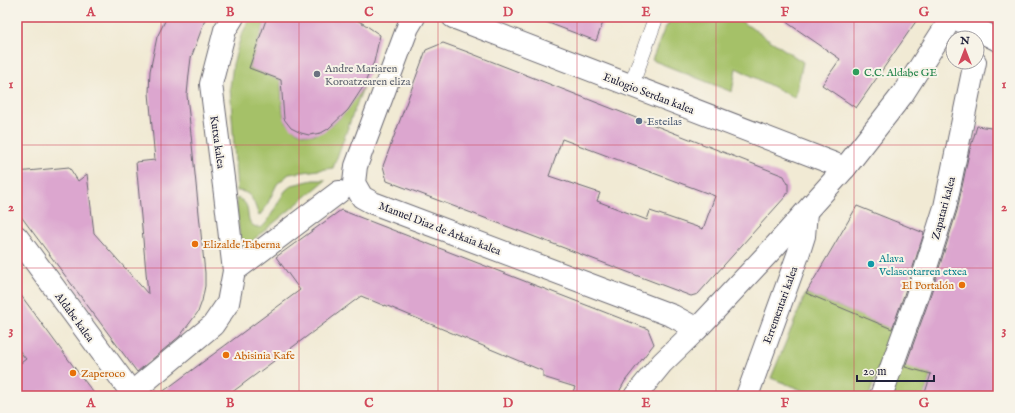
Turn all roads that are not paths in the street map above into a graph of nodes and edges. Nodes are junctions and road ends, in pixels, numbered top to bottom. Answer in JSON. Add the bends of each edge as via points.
{"nodes":[{"id":1,"x":233,"y":17,"type":"edge"},
{"id":2,"x":414,"y":17,"type":"edge"},
{"id":3,"x":453,"y":17,"type":"edge"},
{"id":4,"x":656,"y":17,"type":"edge"},
{"id":5,"x":952,"y":17,"type":"edge"},
{"id":6,"x":990,"y":36,"type":"edge"},
{"id":7,"x":973,"y":70,"type":"edge"},
{"id":8,"x":630,"y":86,"type":"junction"},
{"id":9,"x":844,"y":168,"type":"junction"},
{"id":10,"x":340,"y":192,"type":"dead end"},
{"id":11,"x":806,"y":212,"type":"junction"},
{"id":12,"x":17,"y":237,"type":"edge"},
{"id":13,"x":234,"y":271,"type":"junction"},
{"id":14,"x":697,"y":329,"type":"junction"},
{"id":15,"x":138,"y":390,"type":"edge"},
{"id":16,"x":635,"y":396,"type":"edge"},
{"id":17,"x":747,"y":396,"type":"edge"},
{"id":18,"x":881,"y":396,"type":"edge"}],
"edges":[{"from":1,"to":13,"type":"street","name":"Kutxa kalea","via":[[225,30],[211,84]]},
{"from":2,"to":14,"type":"street","name":"Manuel Diaz de Arkaia kalea","via":[[356,166],[354,182],[362,197],[373,204],[673,316]]},
{"from":3,"to":8,"type":"street","name":"Eulogio Serdan kalea"},
{"from":4,"to":8,"type":"lane"},
{"from":5,"to":6,"type":"street"},
{"from":5,"to":9,"type":"street","via":[[902,95]]},
{"from":7,"to":18,"type":"street","name":"Zapatari kalea","via":[[945,207],[916,299]]},
{"from":8,"to":9,"type":"street","name":"Eulogio Serdan kalea"},
{"from":9,"to":11,"type":"street"},
{"from":10,"to":13,"type":"street"},
{"from":11,"to":14,"type":"street"},
{"from":11,"to":17,"type":"street","name":"Errementari kalea","via":[[804,236],[798,255]]},
{"from":12,"to":15,"type":"street","name":"Aldabe kalea"},
{"from":13,"to":15,"type":"street","name":"Kutxa kalea","via":[[228,303],[213,325]]},
{"from":14,"to":16,"type":"street","via":[[662,363]]}]}
